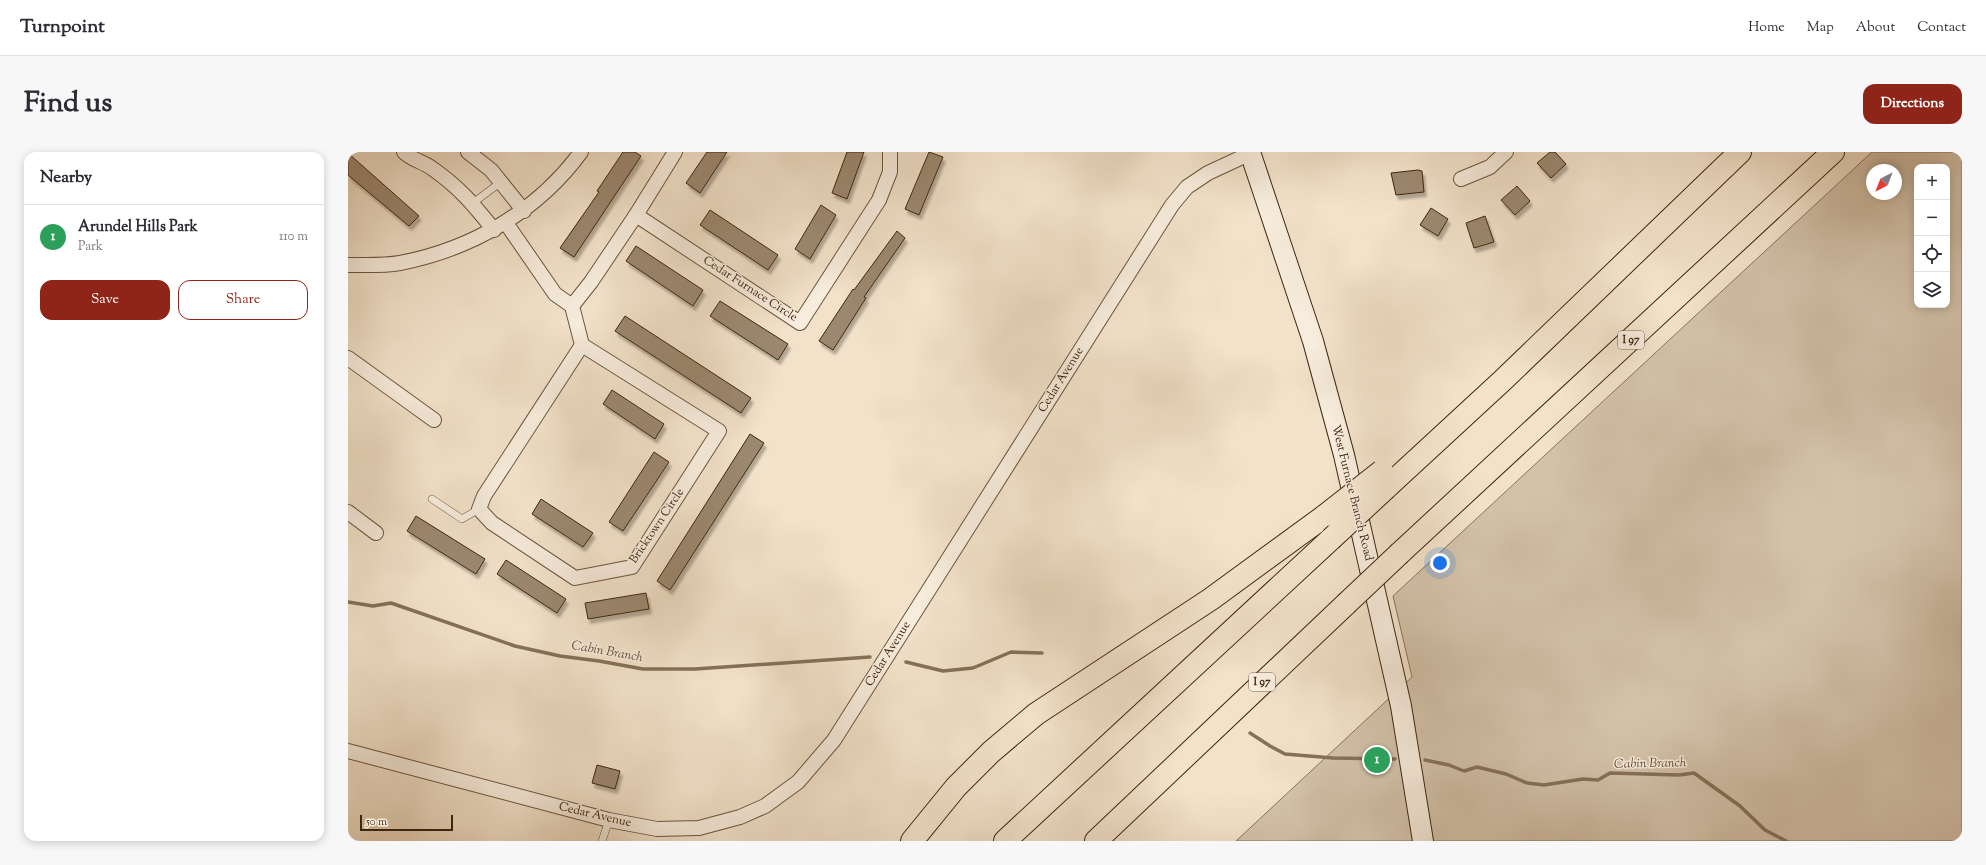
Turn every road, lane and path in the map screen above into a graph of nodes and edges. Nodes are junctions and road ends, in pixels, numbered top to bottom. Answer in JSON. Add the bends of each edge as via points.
{"nodes":[{"id":1,"x":404,"y":152,"type":"edge"},
{"id":2,"x":468,"y":152,"type":"edge"},
{"id":3,"x":581,"y":152,"type":"edge"},
{"id":4,"x":675,"y":152,"type":"edge"},
{"id":5,"x":890,"y":152,"type":"edge"},
{"id":6,"x":1250,"y":152,"type":"edge"},
{"id":7,"x":1506,"y":152,"type":"edge"},
{"id":8,"x":1739,"y":152,"type":"edge"},
{"id":9,"x":1833,"y":152,"type":"edge"},
{"id":10,"x":1462,"y":179,"type":"dead end"},
{"id":11,"x":501,"y":182,"type":"junction"},
{"id":12,"x":473,"y":204,"type":"junction"},
{"id":13,"x":524,"y":210,"type":"junction"},
{"id":14,"x":636,"y":215,"type":"junction"},
{"id":15,"x":500,"y":226,"type":"junction"},
{"id":16,"x":348,"y":265,"type":"edge"},
{"id":17,"x":572,"y":306,"type":"junction"},
{"id":18,"x":582,"y":345,"type":"junction"},
{"id":19,"x":348,"y":358,"type":"edge"},
{"id":20,"x":434,"y":420,"type":"dead end"},
{"id":21,"x":1384,"y":480,"type":"junction"},
{"id":22,"x":432,"y":499,"type":"dead end"},
{"id":23,"x":479,"y":509,"type":"junction"},
{"id":24,"x":348,"y":512,"type":"edge"},
{"id":25,"x":376,"y":533,"type":"dead end"},
{"id":26,"x":1212,"y":730,"type":"junction"},
{"id":27,"x":348,"y":751,"type":"edge"},
{"id":28,"x":609,"y":820,"type":"junction"},
{"id":29,"x":602,"y":841,"type":"edge"},
{"id":30,"x":912,"y":841,"type":"edge"},
{"id":31,"x":1004,"y":841,"type":"edge"},
{"id":32,"x":1083,"y":841,"type":"edge"},
{"id":33,"x":1096,"y":841,"type":"edge"},
{"id":34,"x":1423,"y":841,"type":"edge"}],
"edges":[{"from":1,"to":12,"type":"street","via":[[449,180]]},
{"from":2,"to":11,"type":"street","via":[[491,170]]},
{"from":3,"to":13,"type":"street","via":[[568,170]]},
{"from":4,"to":14,"type":"street"},
{"from":5,"to":14,"type":"street","name":"Cedar Furnace Circle","via":[[890,172],[879,200],[800,323]]},
{"from":6,"to":28,"type":"street","name":"Cedar Avenue","via":[[1208,173],[1187,187],[1172,204],[834,740],[798,782],[765,806],[740,817],[699,828],[657,829]]},
{"from":6,"to":34,"type":"main road","name":"West Furnace Branch Road","via":[[1313,341],[1344,455],[1401,706]]},
{"from":7,"to":10,"type":"street","via":[[1490,166]]},
{"from":8,"to":21,"type":"highway","via":[[1508,375]]},
{"from":9,"to":26,"type":"highway","number":"I 97","bridge":true},
{"from":11,"to":12,"type":"lane"},
{"from":11,"to":13,"type":"street"},
{"from":12,"to":15,"type":"street"},
{"from":13,"to":15,"type":"street"},
{"from":14,"to":17,"type":"street"},
{"from":15,"to":16,"type":"street","via":[[441,252],[399,263]]},
{"from":15,"to":17,"type":"street","via":[[555,294]]},
{"from":17,"to":18,"type":"street"},
{"from":18,"to":23,"type":"street","via":[[484,496]]},
{"from":18,"to":23,"type":"street","name":"Bricktown Circle","via":[[719,431],[632,567],[575,578],[492,524]]},
{"from":19,"to":20,"type":"street"},
{"from":21,"to":30,"type":"highway","bridge":true,"via":[[1326,515],[1211,599],[1036,714],[991,752],[956,787]]},
{"from":21,"to":31,"type":"highway","bridge":true,"via":[[1331,539]]},
{"from":22,"to":23,"type":"lane","via":[[462,519]]},
{"from":24,"to":25,"type":"street"},
{"from":26,"to":32,"type":"highway"},
{"from":26,"to":33,"type":"highway"},
{"from":27,"to":28,"type":"street","name":"Cedar Avenue"},
{"from":28,"to":29,"type":"lane"}]}
